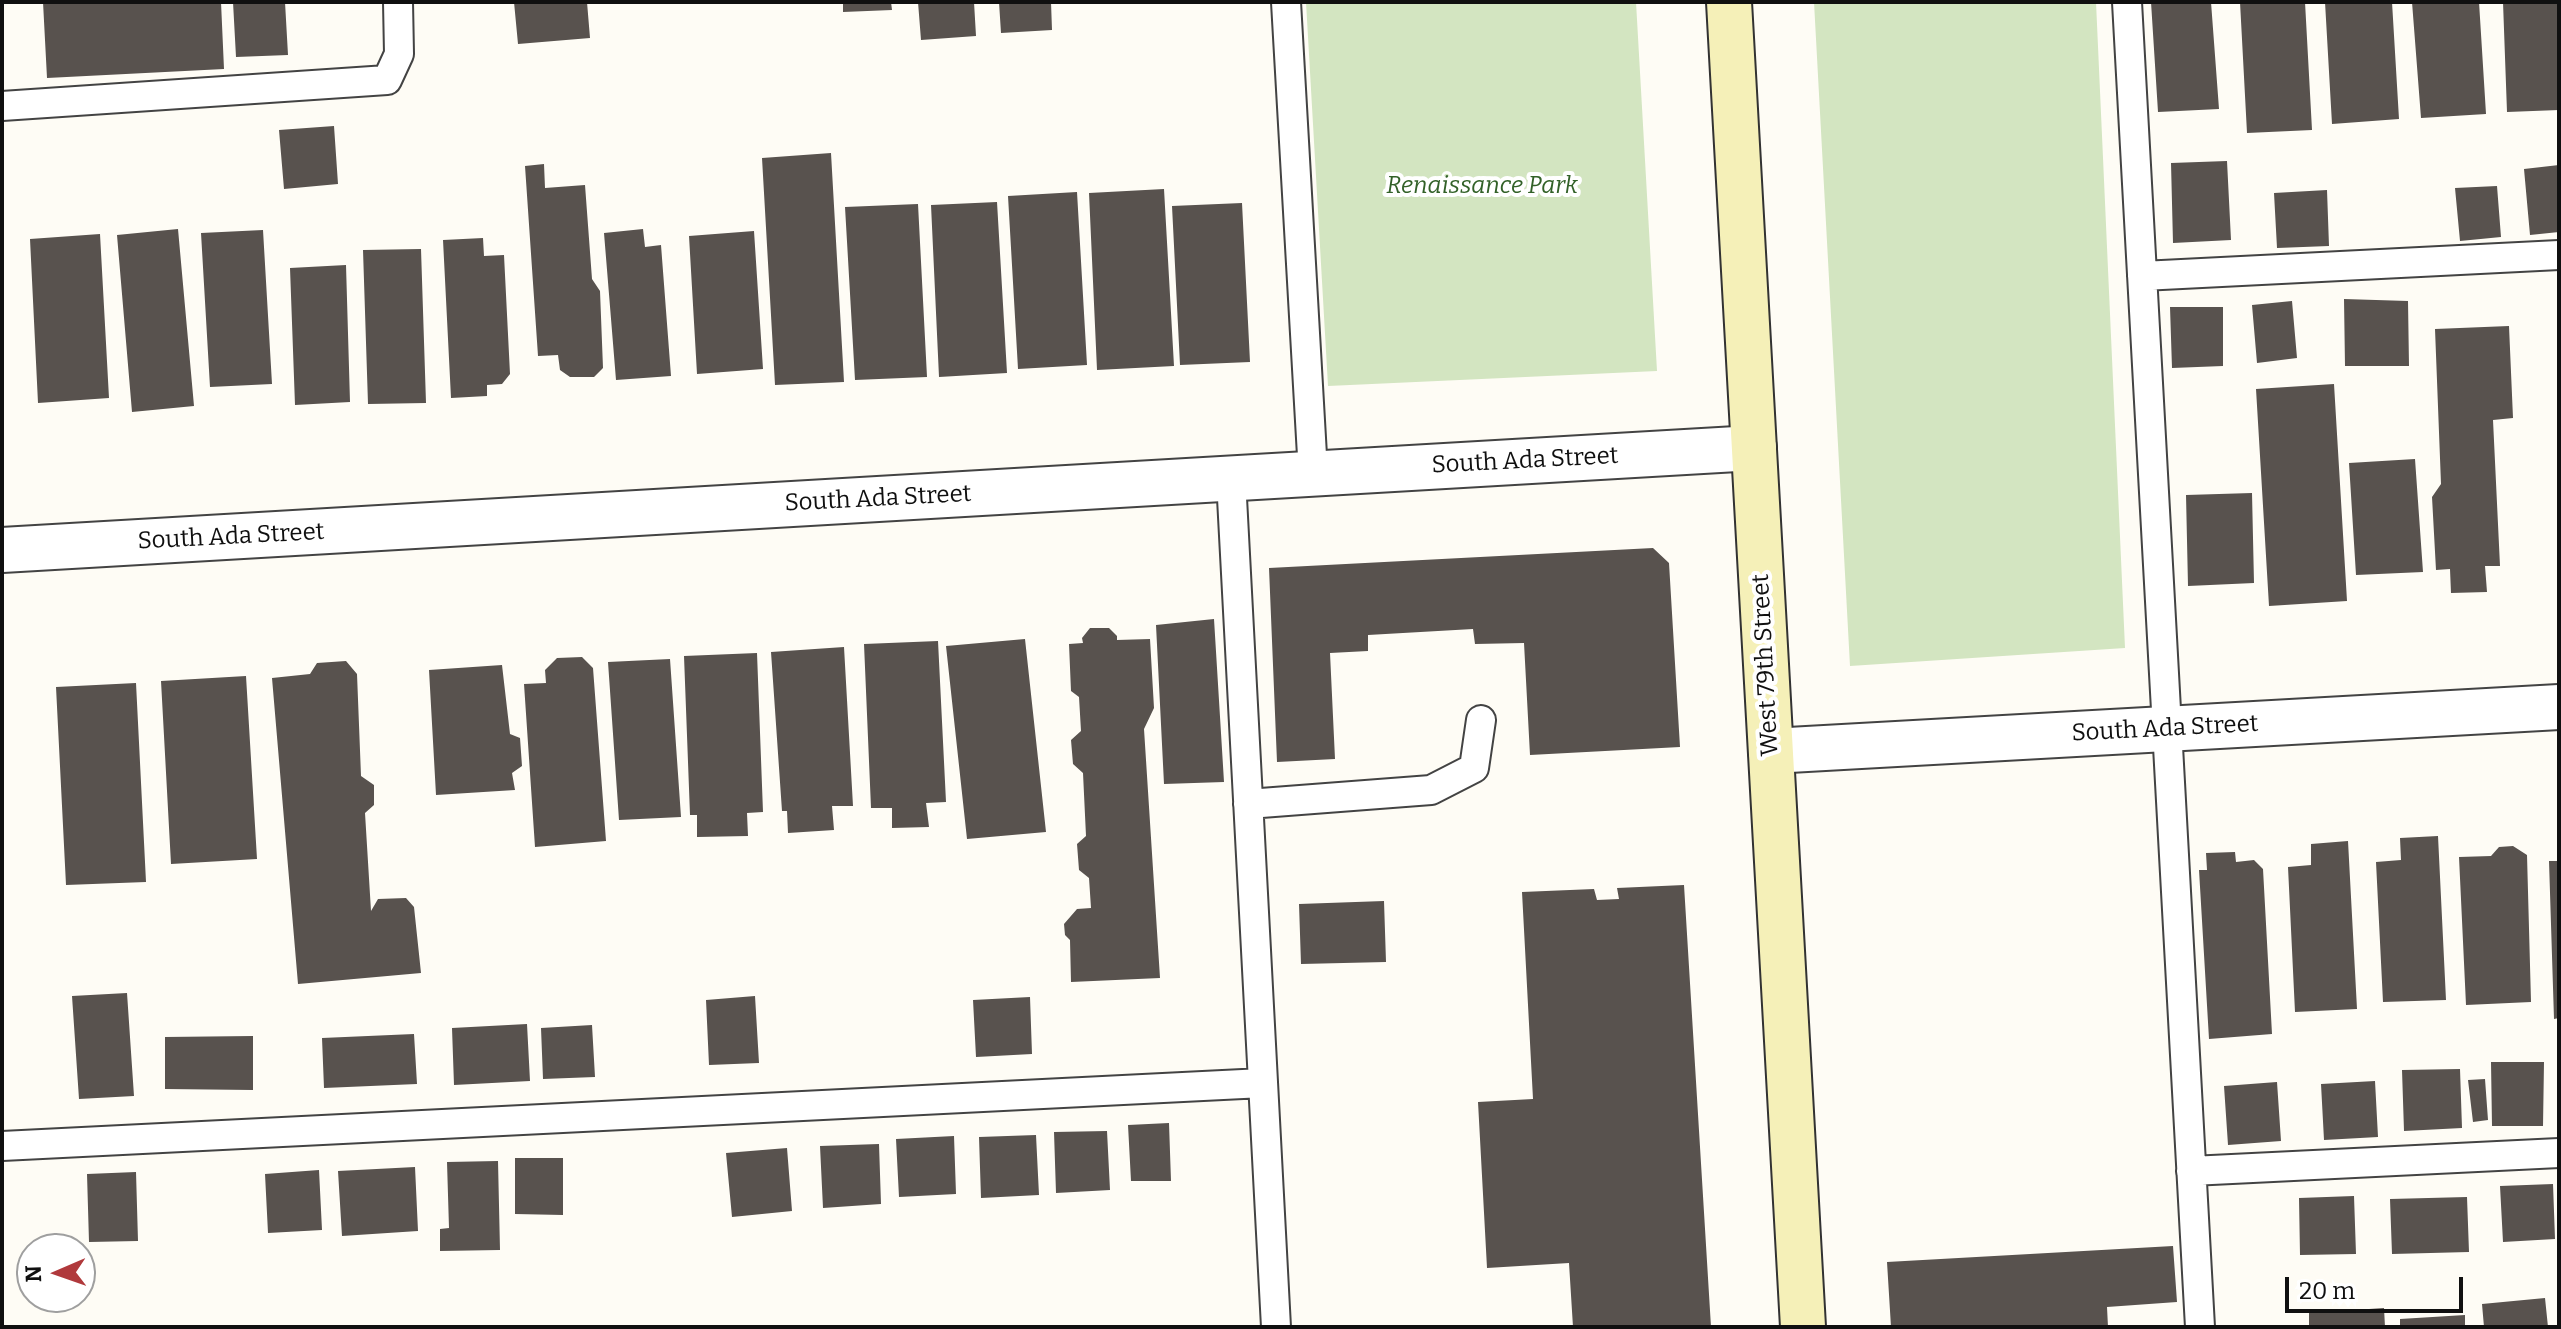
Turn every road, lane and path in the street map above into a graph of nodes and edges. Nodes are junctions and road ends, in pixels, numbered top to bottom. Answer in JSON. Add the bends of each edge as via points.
{"nodes":[{"id":1,"x":398,"y":2,"type":"edge"},
{"id":2,"x":1286,"y":2,"type":"edge"},
{"id":3,"x":1729,"y":2,"type":"edge"},
{"id":4,"x":2127,"y":2,"type":"edge"},
{"id":5,"x":2,"y":106,"type":"edge"},
{"id":6,"x":2559,"y":255,"type":"edge"},
{"id":7,"x":2142,"y":276,"type":"junction"},
{"id":8,"x":1754,"y":448,"type":"junction"},
{"id":9,"x":1313,"y":473,"type":"junction"},
{"id":10,"x":1231,"y":479,"type":"junction"},
{"id":11,"x":2,"y":550,"type":"edge"},
{"id":12,"x":2559,"y":707,"type":"edge"},
{"id":13,"x":1481,"y":720,"type":"dead end"},
{"id":14,"x":2167,"y":729,"type":"junction"},
{"id":15,"x":1771,"y":751,"type":"junction"},
{"id":16,"x":1248,"y":804,"type":"junction"},
{"id":17,"x":1263,"y":1083,"type":"junction"},
{"id":18,"x":2,"y":1146,"type":"edge"},
{"id":19,"x":2559,"y":1153,"type":"edge"},
{"id":20,"x":2191,"y":1171,"type":"junction"},
{"id":21,"x":1276,"y":1327,"type":"edge"},
{"id":22,"x":1803,"y":1327,"type":"edge"},
{"id":23,"x":2200,"y":1327,"type":"edge"}],
"edges":[{"from":1,"to":5,"type":"lane","via":[[399,54],[387,80]]},
{"from":2,"to":9,"type":"lane"},
{"from":3,"to":8,"type":"main road","name":"West 79th Street"},
{"from":4,"to":7,"type":"lane"},
{"from":6,"to":7,"type":"lane"},
{"from":7,"to":14,"type":"lane"},
{"from":8,"to":9,"type":"street","name":"South Ada Street"},
{"from":8,"to":15,"type":"main road","name":"West 79th Street"},
{"from":9,"to":10,"type":"street","name":"South Ada Street"},
{"from":10,"to":11,"type":"street","name":"South Ada Street"},
{"from":10,"to":16,"type":"lane"},
{"from":12,"to":14,"type":"street","name":"South Ada Street"},
{"from":13,"to":16,"type":"lane","via":[[1474,768],[1431,790]]},
{"from":14,"to":15,"type":"street","name":"South Ada Street"},
{"from":14,"to":20,"type":"lane"},
{"from":15,"to":22,"type":"main road","name":"West 79th Street"},
{"from":16,"to":17,"type":"lane"},
{"from":17,"to":18,"type":"lane"},
{"from":17,"to":21,"type":"lane"},
{"from":19,"to":20,"type":"lane"},
{"from":20,"to":23,"type":"lane"}]}
